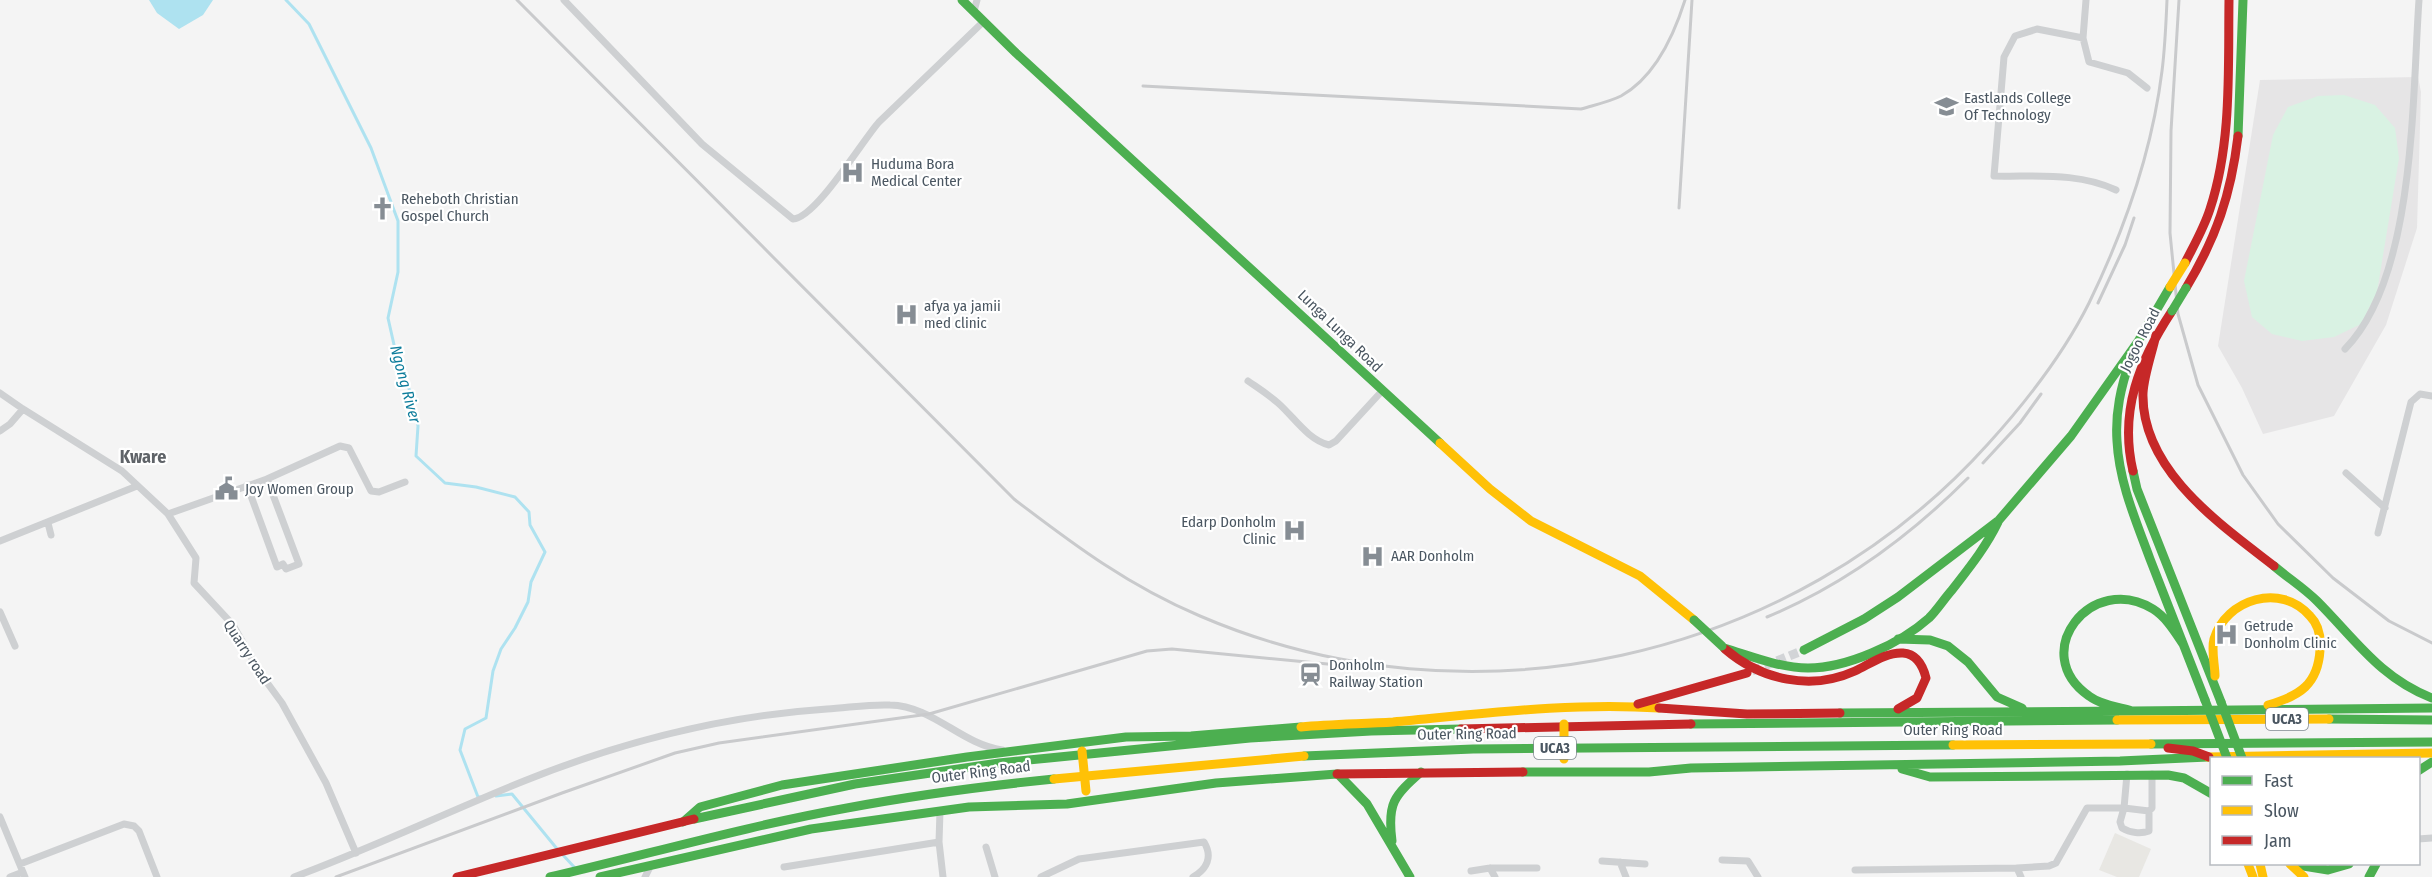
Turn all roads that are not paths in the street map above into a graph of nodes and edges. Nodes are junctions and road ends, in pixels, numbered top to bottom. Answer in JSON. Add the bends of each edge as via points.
{"nodes":[{"id":1,"x":564,"y":0,"type":"edge"},
{"id":2,"x":962,"y":0,"type":"edge"},
{"id":3,"x":977,"y":0,"type":"edge"},
{"id":4,"x":2086,"y":0,"type":"edge"},
{"id":5,"x":2229,"y":0,"type":"edge"},
{"id":6,"x":2243,"y":0,"type":"edge"},
{"id":7,"x":2419,"y":0,"type":"edge"},
{"id":8,"x":974,"y":11,"type":"junction"},
{"id":9,"x":983,"y":21,"type":"junction"},
{"id":10,"x":2083,"y":38,"type":"junction"},
{"id":11,"x":2147,"y":88,"type":"dead end"},
{"id":12,"x":2116,"y":190,"type":"dead end"},
{"id":13,"x":2156,"y":335,"type":"junction"},
{"id":14,"x":2139,"y":340,"type":"junction"},
{"id":15,"x":2345,"y":349,"type":"dead end"},
{"id":16,"x":1248,"y":381,"type":"dead end"},
{"id":17,"x":1382,"y":391,"type":"junction"},
{"id":18,"x":0,"y":393,"type":"edge"},
{"id":19,"x":2432,"y":396,"type":"edge"},
{"id":20,"x":22,"y":409,"type":"junction"},
{"id":21,"x":0,"y":431,"type":"edge"},
{"id":22,"x":2346,"y":473,"type":"dead end"},
{"id":23,"x":267,"y":479,"type":"junction"},
{"id":24,"x":405,"y":482,"type":"dead end"},
{"id":25,"x":247,"y":485,"type":"junction"},
{"id":26,"x":137,"y":486,"type":"junction"},
{"id":27,"x":2385,"y":508,"type":"junction"},
{"id":28,"x":168,"y":514,"type":"junction"},
{"id":29,"x":1999,"y":520,"type":"junction"},
{"id":30,"x":48,"y":524,"type":"junction"},
{"id":31,"x":2378,"y":533,"type":"dead end"},
{"id":32,"x":51,"y":535,"type":"dead end"},
{"id":33,"x":0,"y":541,"type":"edge"},
{"id":34,"x":0,"y":612,"type":"edge"},
{"id":35,"x":1895,"y":639,"type":"junction"},
{"id":36,"x":2183,"y":644,"type":"junction"},
{"id":37,"x":15,"y":646,"type":"dead end"},
{"id":38,"x":1723,"y":647,"type":"junction"},
{"id":39,"x":1804,"y":651,"type":"tunnel mouth"},
{"id":40,"x":1747,"y":673,"type":"tunnel mouth"},
{"id":41,"x":2219,"y":697,"type":"junction"},
{"id":42,"x":2432,"y":698,"type":"edge"},
{"id":43,"x":1630,"y":706,"type":"junction"},
{"id":44,"x":2432,"y":708,"type":"edge"},
{"id":45,"x":2257,"y":709,"type":"junction"},
{"id":46,"x":1563,"y":711,"type":"junction"},
{"id":47,"x":2132,"y":711,"type":"junction"},
{"id":48,"x":1890,"y":712,"type":"junction"},
{"id":49,"x":2038,"y":712,"type":"junction"},
{"id":50,"x":2432,"y":720,"type":"edge"},
{"id":51,"x":2432,"y":742,"type":"edge"},
{"id":52,"x":2136,"y":744,"type":"junction"},
{"id":53,"x":1082,"y":746,"type":"junction"},
{"id":54,"x":1010,"y":751,"type":"junction"},
{"id":55,"x":2432,"y":753,"type":"edge"},
{"id":56,"x":2324,"y":754,"type":"junction"},
{"id":57,"x":2209,"y":757,"type":"junction"},
{"id":58,"x":2226,"y":757,"type":"edge"},
{"id":59,"x":2240,"y":757,"type":"edge"},
{"id":60,"x":2334,"y":757,"type":"edge"},
{"id":61,"x":1881,"y":766,"type":"junction"},
{"id":62,"x":1564,"y":770,"type":"junction"},
{"id":63,"x":1421,"y":772,"type":"junction"},
{"id":64,"x":1338,"y":774,"type":"junction"},
{"id":65,"x":2127,"y":774,"type":"junction"},
{"id":66,"x":2152,"y":774,"type":"junction"},
{"id":67,"x":2210,"y":793,"type":"edge"},
{"id":68,"x":1086,"y":802,"type":"junction"},
{"id":69,"x":2124,"y":808,"type":"junction"},
{"id":70,"x":940,"y":811,"type":"junction"},
{"id":71,"x":2149,"y":811,"type":"junction"},
{"id":72,"x":0,"y":817,"type":"edge"},
{"id":73,"x":683,"y":822,"type":"junction"},
{"id":74,"x":939,"y":842,"type":"junction"},
{"id":75,"x":1392,"y":844,"type":"junction"},
{"id":76,"x":986,"y":847,"type":"dead end"},
{"id":77,"x":356,"y":853,"type":"junction"},
{"id":78,"x":1722,"y":860,"type":"dead end"},
{"id":79,"x":1602,"y":861,"type":"dead end"},
{"id":80,"x":1620,"y":862,"type":"junction"},
{"id":81,"x":20,"y":864,"type":"junction"},
{"id":82,"x":1645,"y":864,"type":"dead end"},
{"id":83,"x":651,"y":865,"type":"junction"},
{"id":84,"x":2292,"y":865,"type":"edge"},
{"id":85,"x":2296,"y":865,"type":"edge"},
{"id":86,"x":2345,"y":865,"type":"edge"},
{"id":87,"x":784,"y":867,"type":"dead end"},
{"id":88,"x":1490,"y":868,"type":"junction"},
{"id":89,"x":1537,"y":868,"type":"dead end"},
{"id":90,"x":1886,"y":868,"type":"junction"},
{"id":91,"x":2017,"y":868,"type":"junction"},
{"id":92,"x":1855,"y":870,"type":"dead end"},
{"id":93,"x":1471,"y":871,"type":"dead end"},
{"id":94,"x":24,"y":875,"type":"edge"},
{"id":95,"x":10,"y":877,"type":"edge"},
{"id":96,"x":157,"y":877,"type":"edge"},
{"id":97,"x":294,"y":877,"type":"edge"},
{"id":98,"x":457,"y":877,"type":"edge"},
{"id":99,"x":551,"y":877,"type":"edge"},
{"id":100,"x":600,"y":877,"type":"edge"},
{"id":101,"x":645,"y":877,"type":"edge"},
{"id":102,"x":943,"y":877,"type":"edge"},
{"id":103,"x":995,"y":877,"type":"edge"},
{"id":104,"x":1041,"y":877,"type":"edge"},
{"id":105,"x":1193,"y":877,"type":"edge"},
{"id":106,"x":1410,"y":877,"type":"edge"},
{"id":107,"x":1495,"y":877,"type":"edge"},
{"id":108,"x":1626,"y":877,"type":"edge"},
{"id":109,"x":1758,"y":877,"type":"edge"},
{"id":110,"x":1890,"y":877,"type":"edge"},
{"id":111,"x":2021,"y":877,"type":"edge"},
{"id":112,"x":2304,"y":877,"type":"edge"}],
"edges":[{"from":1,"to":9,"type":"street","via":[[702,144],[793,219],[802,218],[879,122]]},
{"from":2,"to":8,"type":"main road","name":"Lunga Lunga Road"},
{"from":3,"to":8,"type":"street"},
{"from":4,"to":10,"type":"street"},
{"from":5,"to":14,"type":"main road","name":"Jogoo Road","bridge":true,"via":[[2219,176],[2207,219]]},
{"from":6,"to":13,"type":"main road","name":"Jogoo Road","bridge":true,"via":[[2238,128],[2228,195],[2214,238]]},
{"from":7,"to":15,"type":"street","via":[[2406,186],[2396,240],[2382,290]]},
{"from":8,"to":9,"type":"main road","name":"Lunga Lunga Road"},
{"from":9,"to":17,"type":"main road","name":"Lunga Lunga Road"},
{"from":10,"to":11,"type":"street","via":[[2089,62],[2128,73]]},
{"from":10,"to":12,"type":"street","via":[[2037,29],[2015,36],[2002,69],[1994,176],[2073,177]]},
{"from":13,"to":41,"type":"main road","name":"Jogoo Road","via":[[2129,406],[2128,450],[2137,489]]},
{"from":13,"to":42,"type":"main road","via":[[2143,392],[2144,404],[2151,440],[2169,472],[2221,525],[2315,599],[2390,677]]},
{"from":14,"to":29,"type":"main road","via":[[2070,436]]},
{"from":14,"to":36,"type":"main road","name":"Jogoo Road","via":[[2120,392],[2115,435],[2118,462],[2130,508]]},
{"from":16,"to":17,"type":"street","via":[[1307,432],[1329,445]]},
{"from":17,"to":38,"type":"main road","name":"Lunga Lunga Road","bridge":true,"via":[[1531,521],[1640,576]]},
{"from":18,"to":20,"type":"street","name":"Quarry road"},
{"from":19,"to":27,"type":"street","via":[[2420,394],[2411,402]]},
{"from":20,"to":21,"type":"street"},
{"from":20,"to":26,"type":"street","name":"Quarry road","via":[[123,471]]},
{"from":22,"to":27,"type":"street"},
{"from":23,"to":24,"type":"street","via":[[340,446],[349,448],[371,491],[380,492]]},
{"from":23,"to":25,"type":"street"},
{"from":23,"to":25,"type":"street","via":[[299,564],[286,569],[283,564],[277,567]]},
{"from":25,"to":28,"type":"street"},
{"from":26,"to":28,"type":"street","name":"Quarry road"},
{"from":26,"to":30,"type":"street"},
{"from":27,"to":31,"type":"street"},
{"from":28,"to":77,"type":"street","name":"Quarry road","via":[[196,558],[194,583],[233,625],[282,703],[322,775]]},
{"from":29,"to":35,"type":"main road","name":"Lunga Lunga Road","via":[[1987,544],[1931,616]]},
{"from":29,"to":39,"type":"main road","via":[[1898,597]]},
{"from":30,"to":32,"type":"street"},
{"from":30,"to":33,"type":"street"},
{"from":34,"to":37,"type":"street"},
{"from":35,"to":38,"type":"main road","name":"Lunga Lunga Road","via":[[1848,663],[1809,669],[1763,661]]},
{"from":35,"to":49,"type":"main road","via":[[1927,639],[1949,647],[1997,699]]},
{"from":36,"to":47,"type":"main road","via":[[2166,621],[2141,603],[2107,600],[2092,604],[2078,615],[2069,628],[2064,648],[2068,676],[2087,695]]},
{"from":36,"to":58,"type":"main road","name":"Jogoo Road","bridge":true},
{"from":38,"to":48,"type":"main road","name":"Lunga Lunga Road","via":[[1753,669],[1791,680],[1832,679],[1896,653],[1909,654],[1920,661],[1926,672],[1924,689],[1915,701]]},
{"from":40,"to":43,"type":"main road"},
{"from":41,"to":45,"type":"main road","via":[[2211,655],[2224,618],[2256,598],[2286,600],[2303,609],[2315,623],[2321,640],[2321,658],[2316,673],[2301,692]]},
{"from":41,"to":59,"type":"main road","name":"Jogoo Road","bridge":true},
{"from":43,"to":46,"type":"main road","name":"Outer Ring Road","number":"UCA3"},
{"from":43,"to":48,"type":"main road","name":"Outer Ring Road","number":"UCA3","via":[[1747,714]]},
{"from":44,"to":45,"type":"main road","name":"Outer Ring Road"},
{"from":45,"to":47,"type":"main road","name":"Outer Ring Road"},
{"from":46,"to":53,"type":"main road","name":"Outer Ring Road","number":"UCA3","via":[[1475,713],[1191,736],[1126,737]]},
{"from":46,"to":62,"type":"main road","bridge":true},
{"from":47,"to":49,"type":"main road","name":"Outer Ring Road","number":"UCA3"},
{"from":48,"to":49,"type":"main road","name":"Outer Ring Road","number":"UCA3"},
{"from":50,"to":73,"type":"main road","name":"Outer Ring Road","number":"UCA3","via":[[1675,724],[1306,734],[953,769],[844,786]]},
{"from":51,"to":52,"type":"main road","name":"Outer Ring Road","number":"UCA3"},
{"from":52,"to":57,"type":"main road","via":[[2193,751]]},
{"from":52,"to":99,"type":"main road","name":"Outer Ring Road","number":"UCA3","via":[[1461,749],[1260,758],[890,799]]},
{"from":53,"to":54,"type":"main road","name":"Outer Ring Road","number":"UCA3"},
{"from":53,"to":68,"type":"main road","bridge":true},
{"from":54,"to":73,"type":"main road","name":"Outer Ring Road","number":"UCA3","via":[[782,785],[700,807]]},
{"from":54,"to":77,"type":"street","via":[[988,748],[929,714],[891,704],[699,725],[552,770]]},
{"from":55,"to":56,"type":"main road","number":"UCA3"},
{"from":56,"to":57,"type":"main road","number":"UCA3"},
{"from":56,"to":60,"type":"main road"},
{"from":57,"to":61,"type":"main road","number":"UCA3"},
{"from":61,"to":62,"type":"main road","number":"UCA3","via":[[1649,772]]},
{"from":61,"to":65,"type":"main road","via":[[1930,777]]},
{"from":62,"to":63,"type":"main road","number":"UCA3"},
{"from":63,"to":64,"type":"main road","number":"UCA3"},
{"from":63,"to":75,"type":"main road","via":[[1392,801],[1388,817]]},
{"from":64,"to":68,"type":"main road","number":"UCA3","via":[[1216,783]]},
{"from":64,"to":75,"type":"main road","via":[[1367,804]]},
{"from":65,"to":66,"type":"main road"},
{"from":65,"to":69,"type":"street"},
{"from":66,"to":67,"type":"main road","via":[[2184,778]]},
{"from":66,"to":71,"type":"street"},
{"from":68,"to":70,"type":"main road","number":"UCA3"},
{"from":69,"to":71,"type":"street"},
{"from":69,"to":71,"type":"street","via":[[2120,822],[2127,831],[2149,831]]},
{"from":69,"to":91,"type":"street","via":[[2087,808],[2056,863]]},
{"from":70,"to":74,"type":"street"},
{"from":70,"to":83,"type":"main road","number":"UCA3","via":[[811,830]]},
{"from":72,"to":81,"type":"street"},
{"from":73,"to":98,"type":"main road","name":"Outer Ring Road","number":"UCA3"},
{"from":74,"to":87,"type":"street"},
{"from":74,"to":102,"type":"street"},
{"from":75,"to":106,"type":"main road"},
{"from":76,"to":103,"type":"street"},
{"from":77,"to":97,"type":"street"},
{"from":78,"to":109,"type":"street","via":[[1748,861]]},
{"from":79,"to":80,"type":"street"},
{"from":80,"to":82,"type":"street"},
{"from":80,"to":108,"type":"street"},
{"from":81,"to":94,"type":"street"},
{"from":81,"to":96,"type":"street","via":[[124,824],[139,831]]},
{"from":83,"to":100,"type":"main road","number":"UCA3"},
{"from":83,"to":101,"type":"street"},
{"from":84,"to":112,"type":"main road"},
{"from":85,"to":86,"type":"main road","via":[[2324,871]]},
{"from":88,"to":89,"type":"street"},
{"from":88,"to":93,"type":"street"},
{"from":88,"to":107,"type":"street"},
{"from":90,"to":91,"type":"street"},
{"from":90,"to":92,"type":"street"},
{"from":90,"to":110,"type":"street"},
{"from":91,"to":111,"type":"street"},
{"from":94,"to":95,"type":"street"},
{"from":104,"to":105,"type":"street","via":[[1080,859],[1204,842],[1209,859],[1202,872]]}]}
